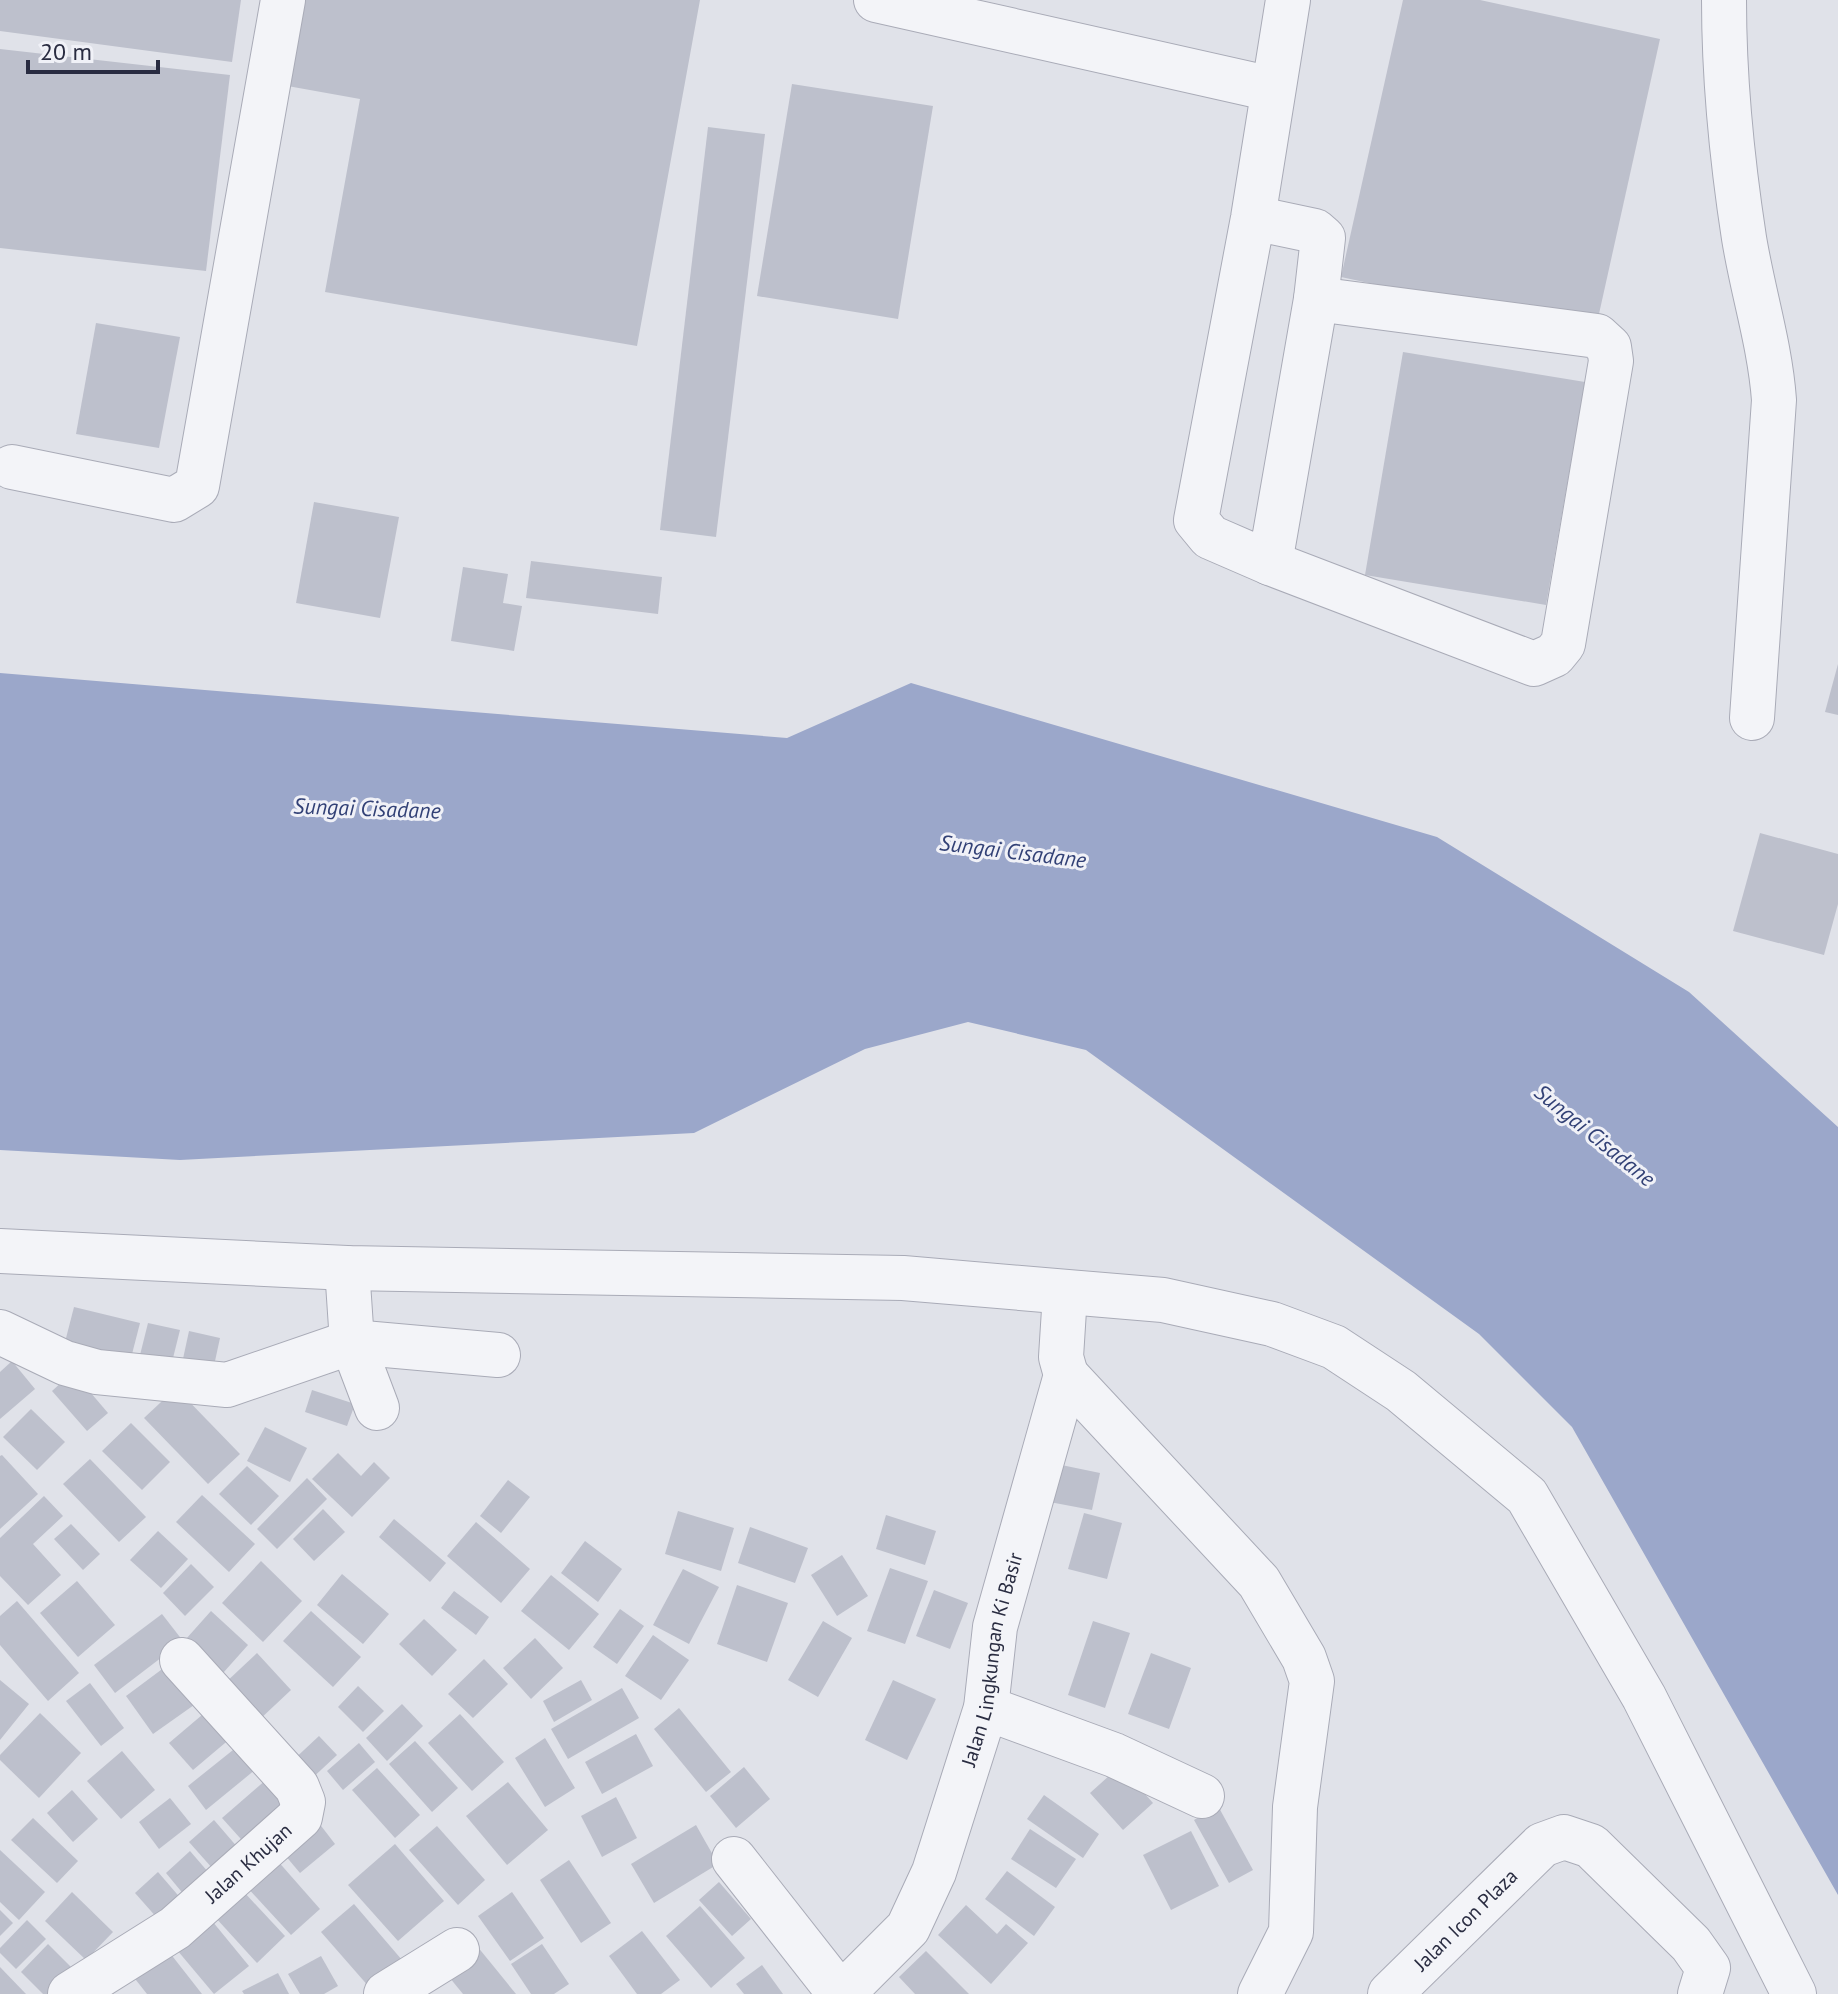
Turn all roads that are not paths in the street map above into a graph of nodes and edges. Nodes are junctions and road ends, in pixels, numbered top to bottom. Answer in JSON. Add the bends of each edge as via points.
{"nodes":[{"id":1,"x":283,"y":0,"type":"edge"},
{"id":2,"x":876,"y":0,"type":"edge"},
{"id":3,"x":1288,"y":0,"type":"edge"},
{"id":4,"x":1724,"y":0,"type":"edge"},
{"id":5,"x":1272,"y":89,"type":"junction"},
{"id":6,"x":1253,"y":218,"type":"junction"},
{"id":7,"x":1316,"y":299,"type":"junction"},
{"id":8,"x":12,"y":467,"type":"dead end"},
{"id":9,"x":1270,"y":563,"type":"junction"},
{"id":10,"x":1752,"y":718,"type":"dead end"},
{"id":11,"x":0,"y":1251,"type":"edge"},
{"id":12,"x":347,"y":1268,"type":"junction"},
{"id":13,"x":1065,"y":1294,"type":"junction"},
{"id":14,"x":0,"y":1332,"type":"edge"},
{"id":15,"x":352,"y":1342,"type":"junction"},
{"id":16,"x":498,"y":1355,"type":"dead end"},
{"id":17,"x":1066,"y":1375,"type":"junction"},
{"id":18,"x":377,"y":1408,"type":"dead end"},
{"id":19,"x":182,"y":1660,"type":"dead end"},
{"id":20,"x":986,"y":1708,"type":"junction"},
{"id":21,"x":1202,"y":1796,"type":"dead end"},
{"id":22,"x":734,"y":1859,"type":"dead end"},
{"id":23,"x":457,"y":1950,"type":"dead end"},
{"id":24,"x":1702,"y":1992,"type":"edge"},
{"id":25,"x":70,"y":1994,"type":"edge"},
{"id":26,"x":386,"y":1994,"type":"edge"},
{"id":27,"x":841,"y":1994,"type":"edge"},
{"id":28,"x":1260,"y":1994,"type":"edge"},
{"id":29,"x":1390,"y":1994,"type":"edge"},
{"id":30,"x":1794,"y":1994,"type":"edge"}],
"edges":[{"from":1,"to":8,"type":"street","via":[[197,486],[174,500]]},
{"from":2,"to":5,"type":"street"},
{"from":3,"to":5,"type":"street"},
{"from":4,"to":10,"type":"street","via":[[1744,237],[1771,357],[1774,400]]},
{"from":5,"to":6,"type":"street"},
{"from":6,"to":7,"type":"street","via":[[1320,233]]},
{"from":6,"to":9,"type":"street","via":[[1196,520],[1210,537]]},
{"from":7,"to":9,"type":"street"},
{"from":7,"to":9,"type":"street","via":[[1597,336],[1606,342],[1611,361],[1563,644],[1534,664]]},
{"from":11,"to":12,"type":"street"},
{"from":12,"to":13,"type":"street","via":[[903,1278]]},
{"from":12,"to":15,"type":"street"},
{"from":13,"to":17,"type":"street","name":"Jalan Lingkungan Ki Basir","via":[[1061,1357]]},
{"from":13,"to":30,"type":"street","via":[[1163,1300],[1272,1324],[1334,1347],[1401,1391],[1527,1496],[1644,1697]]},
{"from":14,"to":15,"type":"street","via":[[97,1372],[227,1385]]},
{"from":15,"to":16,"type":"street"},
{"from":15,"to":18,"type":"street"},
{"from":17,"to":20,"type":"street","name":"Jalan Lingkungan Ki Basir","via":[[995,1627]]},
{"from":17,"to":28,"type":"street","via":[[1259,1582],[1312,1681],[1295,1807],[1291,1932]]},
{"from":19,"to":25,"type":"street","name":"Jalan Khujan","via":[[297,1787],[303,1802],[300,1817],[175,1928]]},
{"from":20,"to":21,"type":"street","via":[[1114,1755]]},
{"from":20,"to":27,"type":"street","name":"Jalan Lingkungan Ki Basir","via":[[934,1872],[908,1928]]},
{"from":22,"to":27,"type":"street"},
{"from":23,"to":26,"type":"street"},
{"from":24,"to":29,"type":"street","name":"Jalan Icon Plaza","via":[[1708,1968],[1691,1944],[1591,1846],[1564,1837],[1542,1845]]}]}
